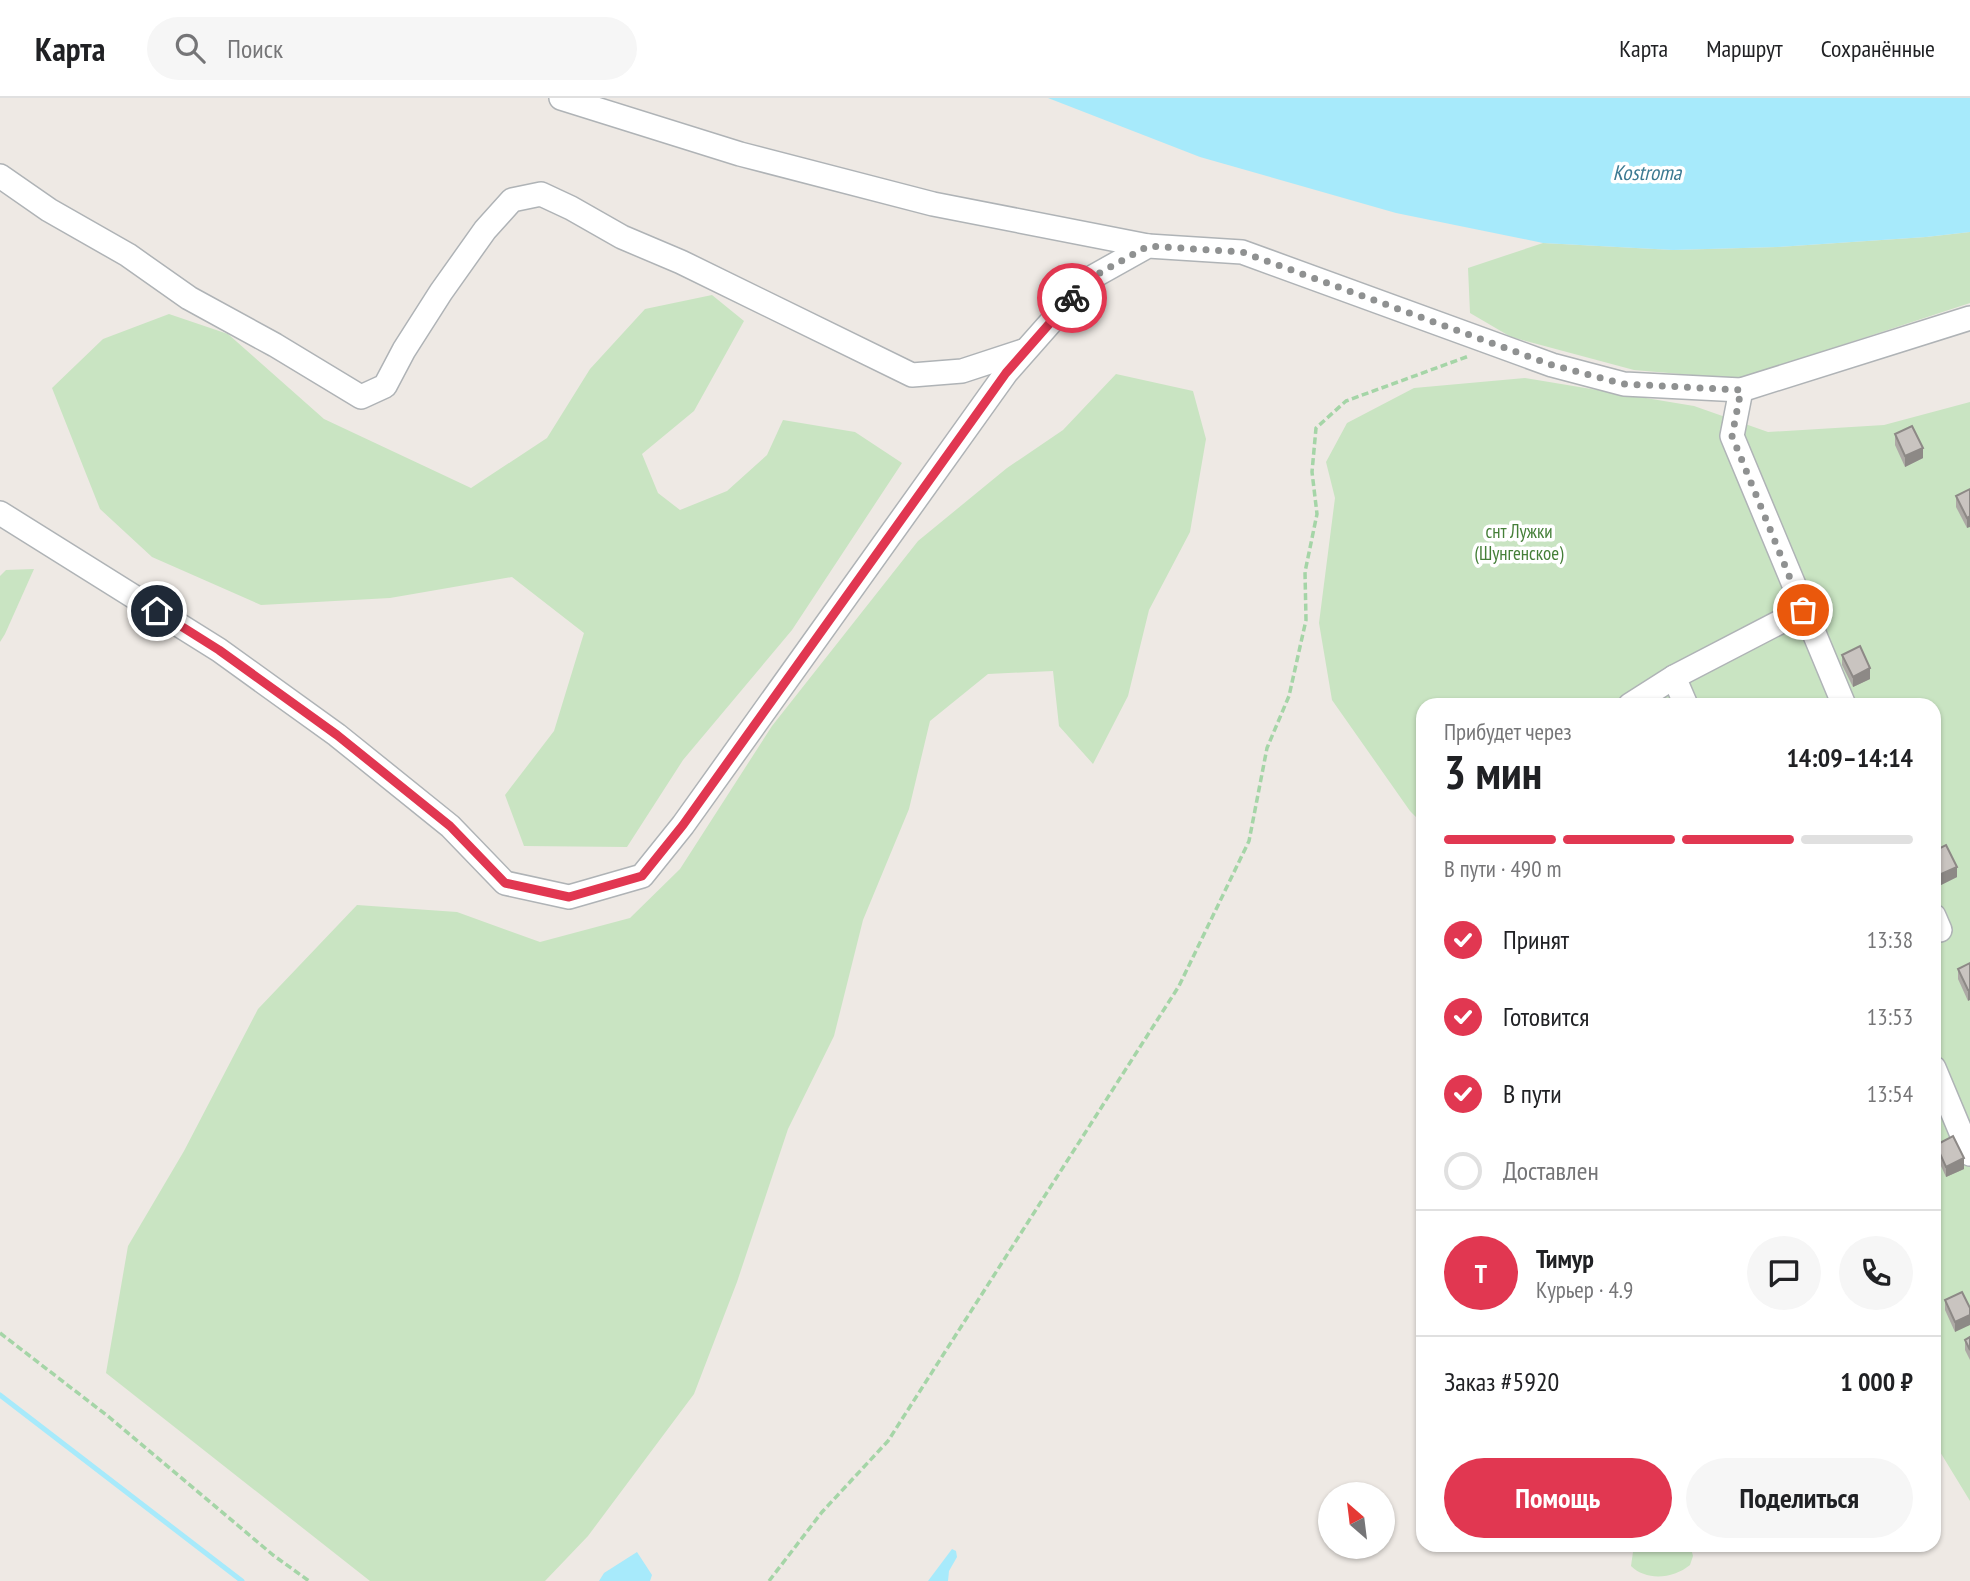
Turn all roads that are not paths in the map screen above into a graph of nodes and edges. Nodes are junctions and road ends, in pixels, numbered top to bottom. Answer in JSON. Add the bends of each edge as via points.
{"nodes":[{"id":1,"x":561,"y":98,"type":"edge"},
{"id":2,"x":0,"y":176,"type":"edge"},
{"id":3,"x":1148,"y":246,"type":"junction"},
{"id":4,"x":1970,"y":318,"type":"edge"},
{"id":5,"x":1026,"y":350,"type":"junction"},
{"id":6,"x":1741,"y":390,"type":"junction"},
{"id":7,"x":0,"y":513,"type":"edge"},
{"id":8,"x":1803,"y":610,"type":"junction"},
{"id":9,"x":1674,"y":677,"type":"junction"},
{"id":10,"x":1641,"y":698,"type":"edge"},
{"id":11,"x":1683,"y":698,"type":"edge"},
{"id":12,"x":1841,"y":698,"type":"edge"},
{"id":13,"x":1941,"y":1085,"type":"edge"},
{"id":14,"x":1970,"y":1153,"type":"edge"}],
"edges":[{"from":1,"to":3,"type":"street","via":[[740,154],[933,204]]},
{"from":2,"to":5,"type":"street","via":[[189,298],[361,397],[385,386],[441,292],[485,230],[512,200],[541,194],[912,374],[962,372]]},
{"from":3,"to":5,"type":"street","via":[[1089,279]]},
{"from":3,"to":6,"type":"street","via":[[1242,252],[1552,365],[1624,384]]},
{"from":4,"to":6,"type":"street"},
{"from":5,"to":7,"type":"street","via":[[642,876],[569,897],[505,883],[450,826],[337,735],[219,650]]},
{"from":6,"to":8,"type":"street","via":[[1732,436]]},
{"from":8,"to":9,"type":"street"},
{"from":8,"to":12,"type":"street"},
{"from":9,"to":10,"type":"street"},
{"from":9,"to":11,"type":"street"},
{"from":13,"to":14,"type":"street"}]}
